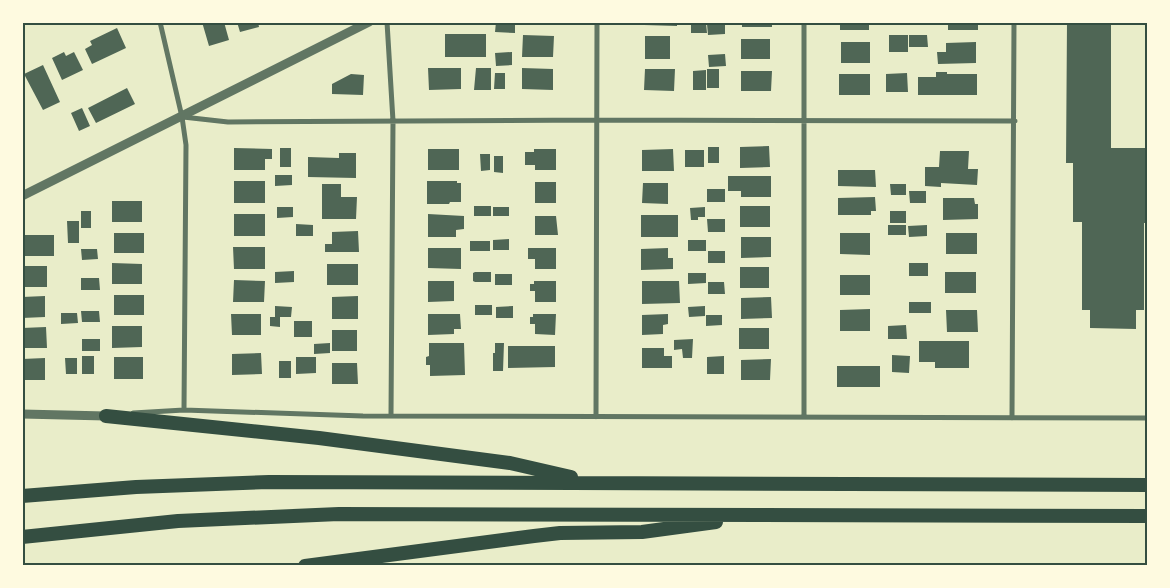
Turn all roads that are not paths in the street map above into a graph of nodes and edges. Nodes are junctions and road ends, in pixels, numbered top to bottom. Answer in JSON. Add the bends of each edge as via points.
{"nodes":[{"id":1,"x":160,"y":22,"type":"edge"},
{"id":2,"x":369,"y":22,"type":"edge"},
{"id":3,"x":387,"y":22,"type":"edge"},
{"id":4,"x":597,"y":22,"type":"edge"},
{"id":5,"x":804,"y":22,"type":"edge"},
{"id":6,"x":1014,"y":22,"type":"edge"},
{"id":7,"x":182,"y":117,"type":"junction"},
{"id":8,"x":597,"y":120,"type":"junction"},
{"id":9,"x":393,"y":121,"type":"junction"},
{"id":10,"x":805,"y":121,"type":"junction"},
{"id":11,"x":1015,"y":121,"type":"junction"},
{"id":12,"x":22,"y":196,"type":"edge"},
{"id":13,"x":184,"y":410,"type":"junction"},
{"id":14,"x":22,"y":414,"type":"edge"},
{"id":15,"x":106,"y":416,"type":"junction"},
{"id":16,"x":391,"y":416,"type":"junction"},
{"id":17,"x":596,"y":417,"type":"junction"},
{"id":18,"x":804,"y":417,"type":"junction"},
{"id":19,"x":1012,"y":418,"type":"junction"},
{"id":20,"x":1148,"y":418,"type":"edge"},
{"id":21,"x":599,"y":483,"type":"junction"},
{"id":22,"x":1148,"y":485,"type":"edge"},
{"id":23,"x":22,"y":496,"type":"edge"},
{"id":24,"x":763,"y":515,"type":"junction"},
{"id":25,"x":1148,"y":516,"type":"edge"},
{"id":26,"x":22,"y":537,"type":"edge"},
{"id":27,"x":305,"y":566,"type":"edge"}],
"edges":[{"from":1,"to":7,"type":"street"},
{"from":2,"to":7,"type":"street"},
{"from":3,"to":9,"type":"street"},
{"from":4,"to":8,"type":"street"},
{"from":5,"to":10,"type":"street"},
{"from":6,"to":11,"type":"street"},
{"from":7,"to":9,"type":"street","via":[[228,122]]},
{"from":7,"to":12,"type":"street"},
{"from":7,"to":13,"type":"street","via":[[186,145]]},
{"from":8,"to":9,"type":"street"},
{"from":8,"to":10,"type":"street"},
{"from":8,"to":17,"type":"street"},
{"from":9,"to":16,"type":"street"},
{"from":10,"to":11,"type":"street"},
{"from":10,"to":18,"type":"street"},
{"from":11,"to":19,"type":"street"},
{"from":13,"to":15,"type":"street"},
{"from":13,"to":16,"type":"street"},
{"from":14,"to":15,"type":"street"},
{"from":15,"to":21,"type":"highway","via":[[319,438],[510,463]]},
{"from":16,"to":17,"type":"street"},
{"from":17,"to":18,"type":"street"},
{"from":18,"to":19,"type":"street"},
{"from":19,"to":20,"type":"street"},
{"from":21,"to":22,"type":"highway"},
{"from":21,"to":23,"type":"highway","via":[[202,483]]},
{"from":24,"to":25,"type":"highway"},
{"from":24,"to":26,"type":"highway","via":[[287,515],[127,525]]},
{"from":24,"to":27,"type":"highway","via":[[642,532],[560,533]]}]}
